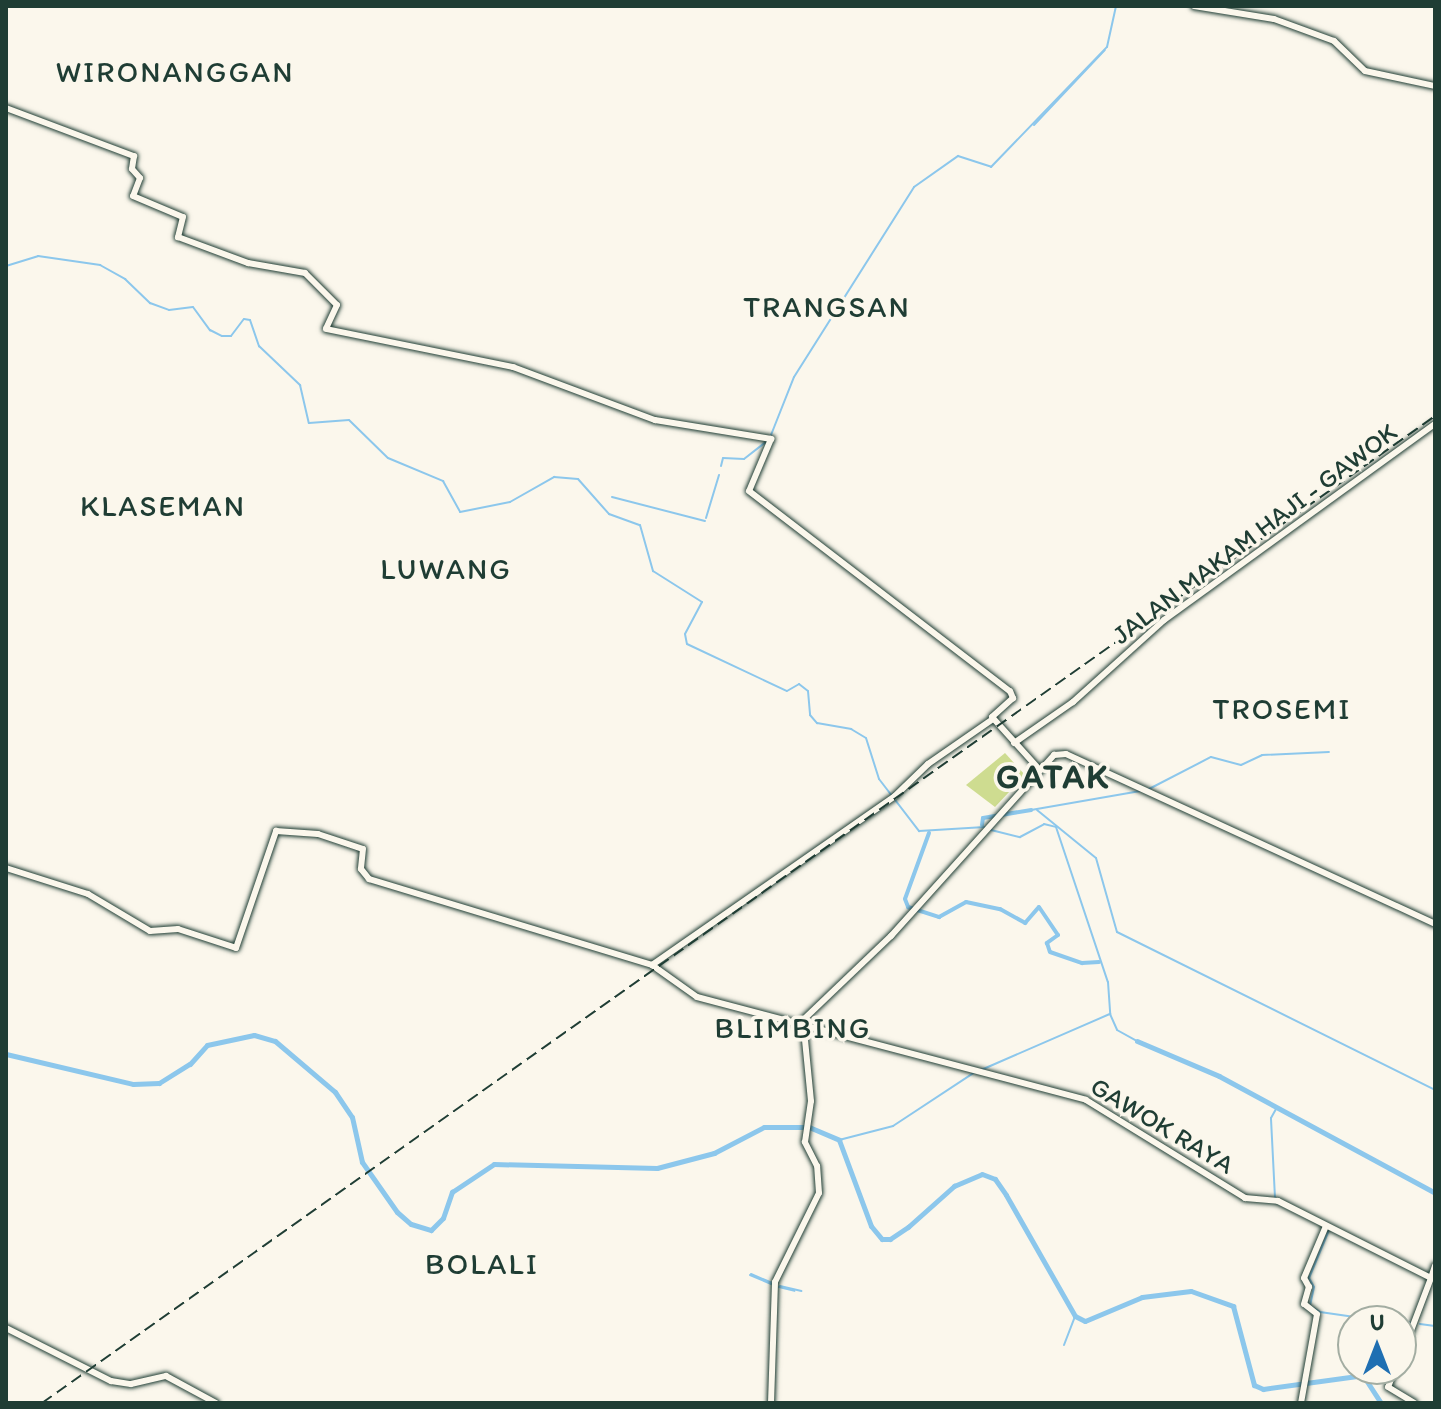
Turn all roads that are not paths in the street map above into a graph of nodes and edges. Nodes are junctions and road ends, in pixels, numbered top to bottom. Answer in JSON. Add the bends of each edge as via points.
{"nodes":[{"id":1,"x":1194,"y":6,"type":"edge"},
{"id":2,"x":1435,"y":86,"type":"edge"},
{"id":3,"x":6,"y":108,"type":"edge"},
{"id":4,"x":1435,"y":424,"type":"edge"},
{"id":5,"x":993,"y":719,"type":"junction"},
{"id":6,"x":1014,"y":743,"type":"junction"},
{"id":7,"x":1039,"y":769,"type":"junction"},
{"id":8,"x":6,"y":868,"type":"edge"},
{"id":9,"x":1435,"y":924,"type":"edge"},
{"id":10,"x":652,"y":965,"type":"junction"},
{"id":11,"x":802,"y":1024,"type":"junction"},
{"id":12,"x":1328,"y":1227,"type":"junction"},
{"id":13,"x":1435,"y":1266,"type":"edge"},
{"id":14,"x":1431,"y":1278,"type":"junction"},
{"id":15,"x":1417,"y":1315,"type":"edge"},
{"id":16,"x":6,"y":1328,"type":"edge"},
{"id":17,"x":1389,"y":1385,"type":"edge"},
{"id":18,"x":216,"y":1403,"type":"edge"},
{"id":19,"x":771,"y":1403,"type":"edge"},
{"id":20,"x":1301,"y":1403,"type":"edge"},
{"id":21,"x":1415,"y":1403,"type":"edge"}],
"edges":[{"from":1,"to":2,"type":"main road","via":[[1274,19],[1334,41],[1365,71]]},
{"from":3,"to":5,"type":"main road","via":[[134,156],[132,169],[140,178],[133,196],[183,217],[178,237],[310,277],[337,305],[326,329],[513,367],[655,420],[771,439],[749,491],[1010,691],[1013,698]]},
{"from":4,"to":6,"type":"main road","name":"JALAN MAKAM HAJI - GAWOK","via":[[1161,623],[1073,702]]},
{"from":5,"to":6,"type":"main road"},
{"from":5,"to":10,"type":"main road","via":[[921,769],[895,796]]},
{"from":6,"to":7,"type":"main road"},
{"from":7,"to":9,"type":"main road","via":[[1063,753]]},
{"from":7,"to":11,"type":"main road","via":[[918,906]]},
{"from":8,"to":10,"type":"main road","name":"GAWOK RAYA","via":[[88,894],[150,931],[178,929],[236,948],[276,831],[315,833],[363,849],[361,869],[369,879]]},
{"from":10,"to":11,"type":"main road","name":"GAWOK RAYA","via":[[694,996]]},
{"from":11,"to":12,"type":"main road","name":"GAWOK RAYA","via":[[1090,1101],[1245,1198],[1278,1201]]},
{"from":11,"to":19,"type":"main road","via":[[811,1097],[805,1137],[818,1170],[819,1196],[774,1285]]},
{"from":12,"to":14,"type":"main road","name":"GAWOK RAYA"},
{"from":12,"to":20,"type":"main road","via":[[1304,1278],[1309,1287],[1304,1304],[1317,1314]]},
{"from":13,"to":14,"type":"main road"},
{"from":14,"to":15,"type":"main road"},
{"from":16,"to":18,"type":"main road","via":[[111,1381],[131,1384],[166,1376]]},
{"from":17,"to":21,"type":"main road"}]}
